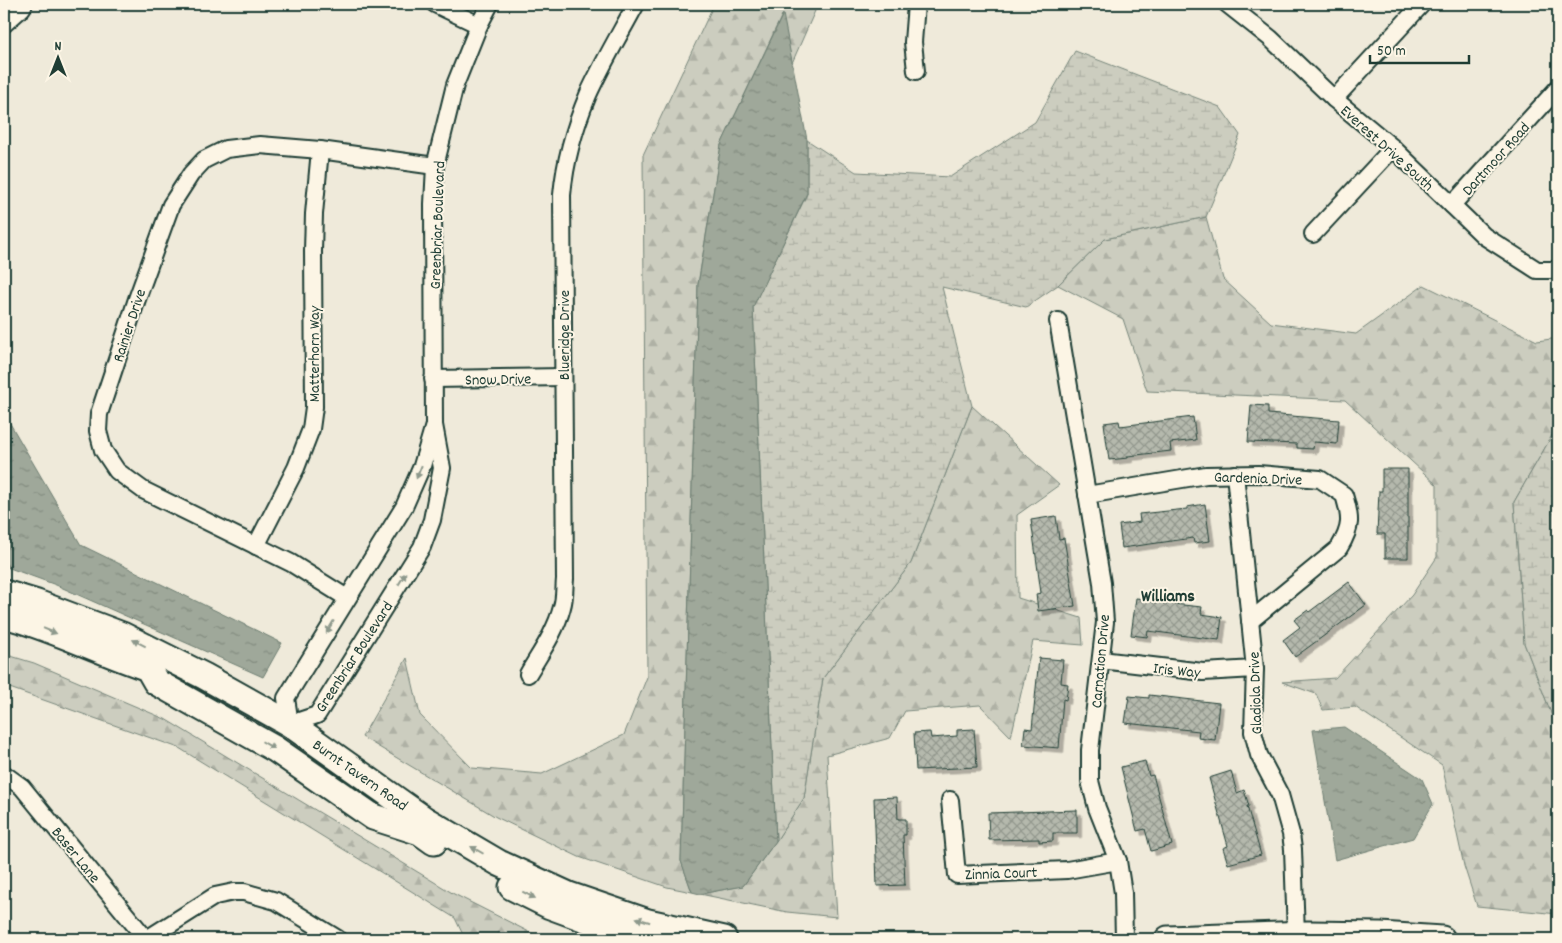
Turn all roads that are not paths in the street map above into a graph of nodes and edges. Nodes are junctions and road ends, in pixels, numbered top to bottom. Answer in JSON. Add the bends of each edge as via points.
{"nodes":[{"id":1,"x":24,"y":4,"type":"edge"},
{"id":2,"x":435,"y":4,"type":"edge"},
{"id":3,"x":490,"y":4,"type":"edge"},
{"id":4,"x":636,"y":4,"type":"edge"},
{"id":5,"x":916,"y":4,"type":"edge"},
{"id":6,"x":1227,"y":4,"type":"edge"},
{"id":7,"x":1422,"y":4,"type":"edge"},
{"id":8,"x":4,"y":24,"type":"edge"},
{"id":9,"x":479,"y":25,"type":"junction"},
{"id":10,"x":916,"y":72,"type":"dead end"},
{"id":11,"x":1558,"y":88,"type":"edge"},
{"id":12,"x":1334,"y":99,"type":"junction"},
{"id":13,"x":1393,"y":148,"type":"junction"},
{"id":14,"x":320,"y":150,"type":"junction"},
{"id":15,"x":435,"y":166,"type":"junction"},
{"id":16,"x":1452,"y":205,"type":"junction"},
{"id":17,"x":1314,"y":234,"type":"dead end"},
{"id":18,"x":1558,"y":270,"type":"edge"},
{"id":19,"x":1058,"y":320,"type":"dead end"},
{"id":20,"x":563,"y":377,"type":"junction"},
{"id":21,"x":433,"y":379,"type":"junction"},
{"id":22,"x":434,"y":425,"type":"junction"},
{"id":23,"x":1235,"y":474,"type":"junction"},
{"id":24,"x":1087,"y":495,"type":"junction"},
{"id":25,"x":256,"y":546,"type":"junction"},
{"id":26,"x":4,"y":593,"type":"edge"},
{"id":27,"x":347,"y":598,"type":"junction"},
{"id":28,"x":4,"y":615,"type":"edge"},
{"id":29,"x":1250,"y":621,"type":"junction"},
{"id":30,"x":1101,"y":660,"type":"junction"},
{"id":31,"x":148,"y":668,"type":"junction"},
{"id":32,"x":1254,"y":669,"type":"junction"},
{"id":33,"x":528,"y":674,"type":"dead end"},
{"id":34,"x":290,"y":724,"type":"junction"},
{"id":35,"x":4,"y":774,"type":"edge"},
{"id":36,"x":950,"y":800,"type":"dead end"},
{"id":37,"x":420,"y":832,"type":"junction"},
{"id":38,"x":1118,"y":861,"type":"junction"},
{"id":39,"x":1300,"y":936,"type":"edge"},
{"id":40,"x":146,"y":939,"type":"edge"},
{"id":41,"x":338,"y":939,"type":"edge"},
{"id":42,"x":640,"y":939,"type":"edge"},
{"id":43,"x":724,"y":939,"type":"edge"},
{"id":44,"x":1124,"y":939,"type":"edge"},
{"id":45,"x":1168,"y":939,"type":"edge"},
{"id":46,"x":1442,"y":939,"type":"edge"}],
"edges":[{"from":1,"to":8,"type":"street"},
{"from":2,"to":9,"type":"street"},
{"from":3,"to":9,"type":"street","name":"Greenbriar Boulevard"},
{"from":4,"to":20,"type":"street","name":"Blueridge Drive","via":[[588,96],[564,178]]},
{"from":5,"to":10,"type":"street","via":[[913,42]]},
{"from":6,"to":12,"type":"street","name":"Everest Drive South","via":[[1270,38]]},
{"from":7,"to":12,"type":"street"},
{"from":9,"to":15,"type":"street","name":"Greenbriar Boulevard","via":[[455,85]]},
{"from":11,"to":16,"type":"street","name":"Dartmoor Road"},
{"from":12,"to":13,"type":"street","name":"Everest Drive South"},
{"from":13,"to":16,"type":"street","name":"Everest Drive South"},
{"from":13,"to":17,"type":"street"},
{"from":14,"to":15,"type":"street","name":"Rainier Drive"},
{"from":14,"to":25,"type":"street","name":"Matterhorn Way","via":[[314,214],[312,429]]},
{"from":14,"to":25,"type":"street","name":"Rainier Drive","via":[[260,144],[226,149],[204,160],[192,174],[171,205],[99,414],[98,431],[103,450],[117,471],[143,490]]},
{"from":15,"to":21,"type":"street","name":"Greenbriar Boulevard"},
{"from":16,"to":18,"type":"street","name":"Everest Drive South","via":[[1484,236],[1518,259],[1537,270]]},
{"from":19,"to":24,"type":"street","name":"Carnation Drive"},
{"from":20,"to":21,"type":"street","name":"Snow Drive"},
{"from":20,"to":33,"type":"street","name":"Blueridge Drive","via":[[563,605],[548,642]]},
{"from":21,"to":22,"type":"street","name":"Greenbriar Boulevard"},
{"from":22,"to":27,"type":"street","name":"Greenbriar Boulevard","one_way":true,"via":[[422,466],[404,506]]},
{"from":34,"to":22,"type":"street","name":"Greenbriar Boulevard","one_way":true,"via":[[317,715],[422,547],[432,520],[442,468]]},
{"from":23,"to":24,"type":"street","name":"Gardenia Drive","via":[[1206,475]]},
{"from":23,"to":29,"type":"street","name":"Gladiola Drive"},
{"from":23,"to":29,"type":"street","name":"Gardenia Drive","via":[[1320,479],[1344,495],[1350,514],[1348,534],[1340,548]]},
{"from":24,"to":30,"type":"street","name":"Carnation Drive","via":[[1102,583],[1105,622]]},
{"from":25,"to":27,"type":"street","name":"Rainier Drive","via":[[291,563]]},
{"from":34,"to":26,"type":"main road","name":"Burnt Tavern Road","one_way":true,"via":[[122,635]]},
{"from":27,"to":34,"type":"street","name":"Greenbriar Boulevard","one_way":true,"via":[[286,698]]},
{"from":28,"to":31,"type":"main road","one_way":true},
{"from":29,"to":32,"type":"street","name":"Gladiola Drive"},
{"from":30,"to":32,"type":"street","name":"Iris Way","via":[[1203,672]]},
{"from":30,"to":38,"type":"street","name":"Carnation Drive","via":[[1090,750],[1090,781]]},
{"from":31,"to":34,"type":"main road","via":[[162,670],[267,726]]},
{"from":31,"to":37,"type":"main road","name":"Burnt Tavern Road","one_way":true,"via":[[156,682],[275,749],[374,817]]},
{"from":32,"to":39,"type":"street","name":"Gladiola Drive","via":[[1253,732],[1259,755],[1280,795],[1291,834]]},
{"from":34,"to":37,"type":"main road","via":[[305,754]]},
{"from":43,"to":34,"type":"main road","name":"Burnt Tavern Road","one_way":true,"via":[[639,919],[569,895],[499,863],[424,818]]},
{"from":35,"to":40,"type":"street","name":"Baser Lane","via":[[22,787]]},
{"from":36,"to":38,"type":"street","name":"Zinnia Court","via":[[957,875],[1067,870]]},
{"from":37,"to":42,"type":"main road","name":"Burnt Tavern Road","one_way":true,"via":[[460,860],[550,906]]},
{"from":38,"to":44,"type":"street","name":"Carnation Drive","via":[[1123,893]]},
{"from":39,"to":45,"type":"main road"},
{"from":39,"to":46,"type":"main road","via":[[1380,935]]},
{"from":40,"to":41,"type":"street","name":"Baser Lane","via":[[215,896],[244,892],[276,901]]}]}
